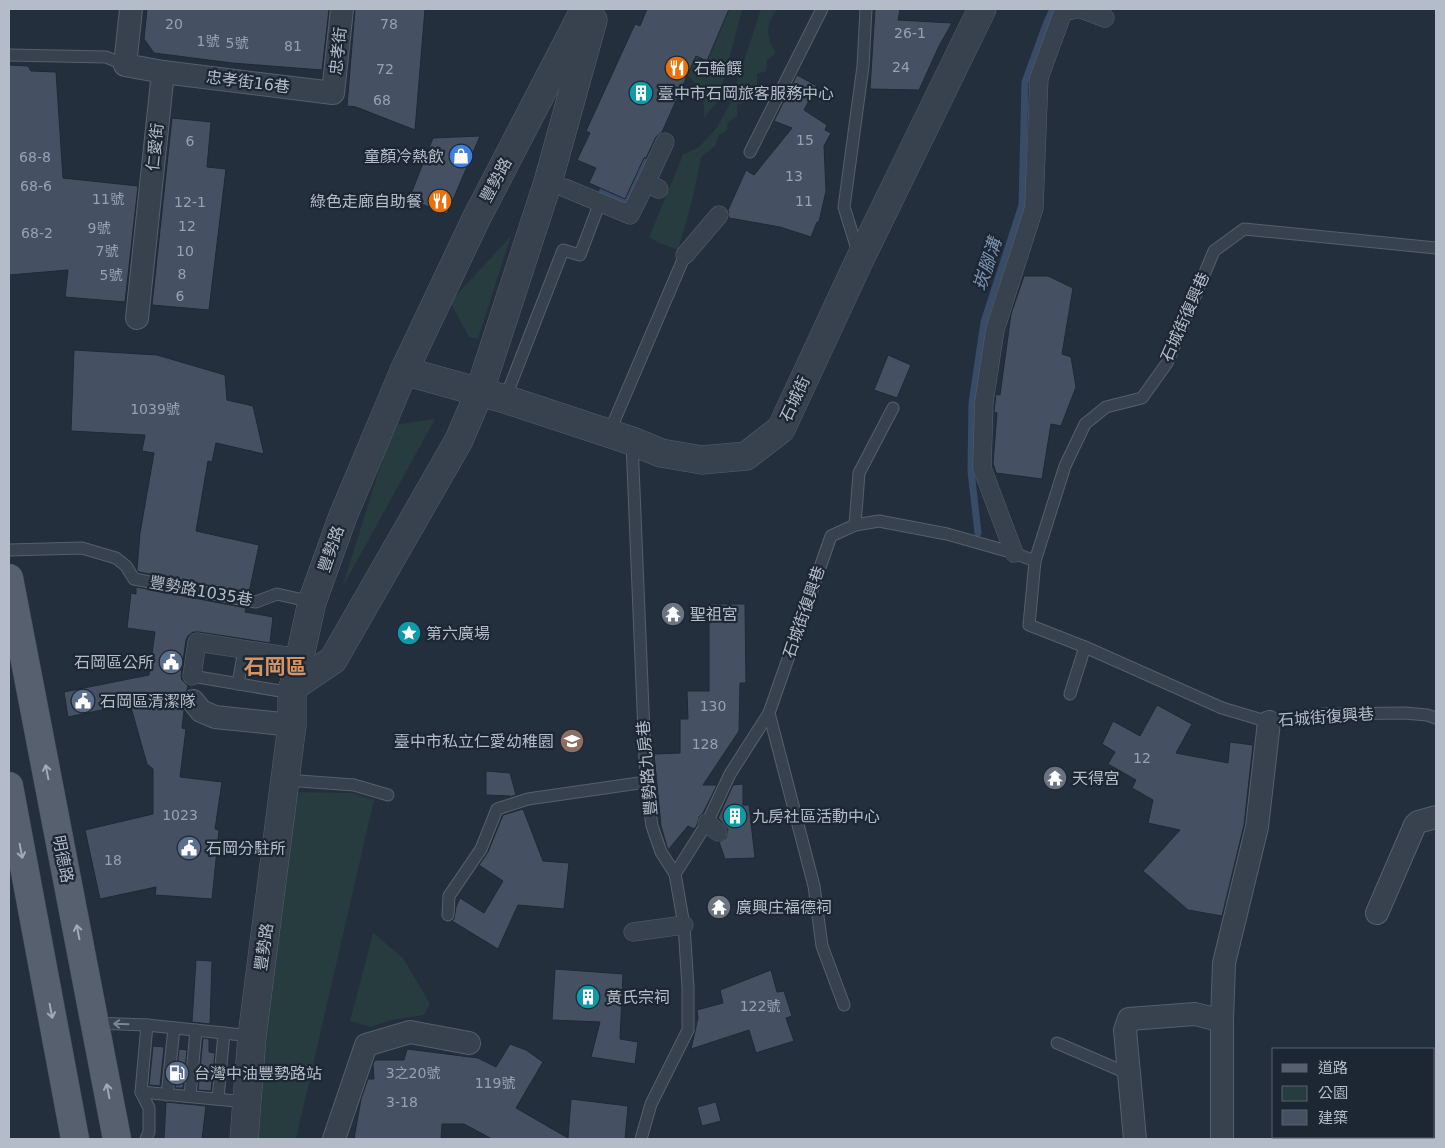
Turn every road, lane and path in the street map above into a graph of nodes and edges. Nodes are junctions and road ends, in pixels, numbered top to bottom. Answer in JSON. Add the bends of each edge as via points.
{"nodes":[{"id":1,"x":131,"y":9,"type":"edge"},
{"id":2,"x":342,"y":9,"type":"edge"},
{"id":3,"x":585,"y":9,"type":"edge"},
{"id":4,"x":596,"y":9,"type":"edge"},
{"id":5,"x":822,"y":9,"type":"edge"},
{"id":6,"x":866,"y":9,"type":"edge"},
{"id":7,"x":982,"y":9,"type":"edge"},
{"id":8,"x":1077,"y":9,"type":"edge"},
{"id":9,"x":1081,"y":9,"type":"edge"},
{"id":10,"x":1106,"y":18,"type":"dead end"},
{"id":11,"x":9,"y":55,"type":"edge"},
{"id":12,"x":125,"y":65,"type":"junction"},
{"id":13,"x":163,"y":72,"type":"junction"},
{"id":14,"x":333,"y":93,"type":"joint"},
{"id":15,"x":665,"y":142,"type":"dead end"},
{"id":16,"x":750,"y":152,"type":"dead end"},
{"id":17,"x":565,"y":188,"type":"dead end"},
{"id":18,"x":595,"y":195,"type":"junction"},
{"id":19,"x":719,"y":215,"type":"dead end"},
{"id":20,"x":1436,"y":248,"type":"edge"},
{"id":21,"x":685,"y":255,"type":"joint"},
{"id":22,"x":860,"y":259,"type":"junction"},
{"id":23,"x":137,"y":318,"type":"dead end"},
{"id":24,"x":404,"y":371,"type":"junction"},
{"id":25,"x":492,"y":396,"type":"junction"},
{"id":26,"x":893,"y":408,"type":"dead end"},
{"id":27,"x":621,"y":437,"type":"junction"},
{"id":28,"x":855,"y":525,"type":"junction"},
{"id":29,"x":9,"y":550,"type":"edge"},
{"id":30,"x":1014,"y":553,"type":"junction"},
{"id":31,"x":1035,"y":561,"type":"junction"},
{"id":32,"x":9,"y":578,"type":"edge"},
{"id":33,"x":312,"y":602,"type":"junction"},
{"id":34,"x":1085,"y":647,"type":"junction"},
{"id":35,"x":244,"y":650,"type":"junction"},
{"id":36,"x":299,"y":658,"type":"junction"},
{"id":37,"x":192,"y":676,"type":"joint"},
{"id":38,"x":238,"y":684,"type":"junction"},
{"id":39,"x":292,"y":690,"type":"junction"},
{"id":40,"x":1070,"y":694,"type":"dead end"},
{"id":41,"x":194,"y":701,"type":"dead end"},
{"id":42,"x":768,"y":713,"type":"junction"},
{"id":43,"x":1436,"y":718,"type":"edge"},
{"id":44,"x":1269,"y":722,"type":"junction"},
{"id":45,"x":292,"y":725,"type":"junction"},
{"id":46,"x":286,"y":780,"type":"junction"},
{"id":47,"x":646,"y":782,"type":"junction"},
{"id":48,"x":9,"y":786,"type":"edge"},
{"id":49,"x":388,"y":794,"type":"dead end"},
{"id":50,"x":1436,"y":817,"type":"edge"},
{"id":51,"x":675,"y":874,"type":"junction"},
{"id":52,"x":1377,"y":913,"type":"dead end"},
{"id":53,"x":448,"y":916,"type":"dead end"},
{"id":54,"x":684,"y":925,"type":"junction"},
{"id":55,"x":632,"y":932,"type":"dead end"},
{"id":56,"x":844,"y":1005,"type":"dead end"},
{"id":57,"x":1222,"y":1021,"type":"junction"},
{"id":58,"x":95,"y":1023,"type":"junction"},
{"id":59,"x":147,"y":1025,"type":"junction"},
{"id":60,"x":170,"y":1027,"type":"junction"},
{"id":61,"x":199,"y":1030,"type":"junction"},
{"id":62,"x":224,"y":1033,"type":"junction"},
{"id":63,"x":252,"y":1036,"type":"junction"},
{"id":64,"x":469,"y":1042,"type":"dead end"},
{"id":65,"x":1057,"y":1043,"type":"dead end"},
{"id":66,"x":1129,"y":1074,"type":"junction"},
{"id":67,"x":141,"y":1092,"type":"junction"},
{"id":68,"x":164,"y":1094,"type":"junction"},
{"id":69,"x":193,"y":1097,"type":"junction"},
{"id":70,"x":218,"y":1099,"type":"junction"},
{"id":71,"x":247,"y":1102,"type":"junction"},
{"id":72,"x":75,"y":1139,"type":"edge"},
{"id":73,"x":117,"y":1139,"type":"edge"},
{"id":74,"x":146,"y":1139,"type":"edge"},
{"id":75,"x":244,"y":1139,"type":"edge"},
{"id":76,"x":334,"y":1139,"type":"edge"},
{"id":77,"x":641,"y":1139,"type":"edge"},
{"id":78,"x":1135,"y":1139,"type":"edge"},
{"id":79,"x":1222,"y":1139,"type":"edge"}],
"edges":[{"from":1,"to":12,"type":"street"},
{"from":2,"to":14,"type":"street","name":"忠孝街"},
{"from":3,"to":24,"type":"street","name":"豐勢路","via":[[476,219]]},
{"from":4,"to":25,"type":"street"},
{"from":5,"to":16,"type":"lane"},
{"from":6,"to":22,"type":"lane","via":[[863,66],[844,207]]},
{"from":7,"to":22,"type":"street","name":"石城街"},
{"from":8,"to":30,"type":"street","via":[[1063,12],[1039,78],[1034,208],[996,330],[984,402],[982,468]]},
{"from":9,"to":10,"type":"street"},
{"from":11,"to":12,"type":"lane","via":[[106,57]]},
{"from":12,"to":13,"type":"street"},
{"from":13,"to":14,"type":"street","name":"忠孝街16巷"},
{"from":13,"to":23,"type":"street","name":"仁愛街"},
{"from":15,"to":18,"type":"street","via":[[652,186],[630,215]]},
{"from":17,"to":18,"type":"street"},
{"from":18,"to":25,"type":"lane","via":[[580,255],[563,250]]},
{"from":19,"to":21,"type":"street"},
{"from":20,"to":31,"type":"lane","name":"石城街復興巷","via":[[1244,229],[1214,251],[1167,363],[1142,398],[1106,407],[1086,424],[1065,466]]},
{"from":21,"to":27,"type":"lane"},
{"from":22,"to":27,"type":"street","name":"石城街","via":[[781,430],[746,456],[702,460],[662,453]]},
{"from":24,"to":25,"type":"street","name":"石城街"},
{"from":24,"to":33,"type":"street","name":"豐勢路","via":[[343,516]]},
{"from":25,"to":27,"type":"street","name":"石城街"},
{"from":25,"to":39,"type":"street","via":[[460,440],[332,660]]},
{"from":26,"to":28,"type":"lane","via":[[859,474]]},
{"from":27,"to":47,"type":"lane","name":"豐勢路九房巷"},
{"from":28,"to":30,"type":"lane","name":"石城街復興巷","via":[[879,521],[947,534]]},
{"from":28,"to":42,"type":"lane","name":"石城街復興巷","via":[[831,536]]},
{"from":29,"to":33,"type":"lane","name":"豐勢路1035巷","via":[[82,548],[116,558],[134,579],[256,602],[277,594]]},
{"from":30,"to":31,"type":"lane","name":"石城街復興巷"},
{"from":31,"to":34,"type":"lane","name":"石城街復興巷","via":[[1029,625]]},
{"from":58,"to":32,"type":"main road","name":"明德路","one_way":true},
{"from":33,"to":36,"type":"street","name":"豐勢路"},
{"from":34,"to":40,"type":"lane"},
{"from":34,"to":44,"type":"lane","name":"石城街復興巷","via":[[1222,708]]},
{"from":35,"to":36,"type":"street"},
{"from":35,"to":37,"type":"street","via":[[197,642]]},
{"from":35,"to":38,"type":"lane"},
{"from":36,"to":39,"type":"street","name":"豐勢路"},
{"from":37,"to":38,"type":"lane"},
{"from":38,"to":39,"type":"lane"},
{"from":39,"to":45,"type":"street","name":"豐勢路"},
{"from":41,"to":45,"type":"street","via":[[201,711],[215,717]]},
{"from":42,"to":51,"type":"lane","name":"石城街復興巷","via":[[730,774],[713,828]]},
{"from":42,"to":56,"type":"lane","via":[[814,886],[822,946]]},
{"from":43,"to":44,"type":"lane","name":"石城街復興巷","via":[[1405,713],[1324,714]]},
{"from":44,"to":57,"type":"street","via":[[1257,827],[1224,963]]},
{"from":45,"to":46,"type":"street","name":"豐勢路"},
{"from":46,"to":49,"type":"lane","via":[[354,785]]},
{"from":46,"to":63,"type":"street","name":"豐勢路"},
{"from":47,"to":51,"type":"lane","name":"豐勢路九房巷","via":[[652,826],[661,852]]},
{"from":47,"to":53,"type":"lane","via":[[528,798],[496,809],[481,849],[449,896]]},
{"from":48,"to":72,"type":"main road","one_way":true},
{"from":50,"to":52,"type":"street","via":[[1415,825]]},
{"from":51,"to":54,"type":"lane","name":"豐勢路九房巷"},
{"from":54,"to":55,"type":"street"},
{"from":54,"to":77,"type":"lane","name":"豐勢路九房巷","via":[[688,1030],[651,1104]]},
{"from":57,"to":66,"type":"street","via":[[1195,1014],[1129,1019],[1126,1030]]},
{"from":57,"to":79,"type":"street"},
{"from":59,"to":58,"type":"lane","one_way":true},
{"from":73,"to":58,"type":"main road","name":"明德路","one_way":true},
{"from":59,"to":60,"type":"lane"},
{"from":59,"to":67,"type":"lane"},
{"from":60,"to":61,"type":"lane"},
{"from":60,"to":68,"type":"lane"},
{"from":61,"to":62,"type":"lane"},
{"from":61,"to":69,"type":"lane"},
{"from":62,"to":63,"type":"lane"},
{"from":62,"to":70,"type":"lane"},
{"from":63,"to":71,"type":"street","name":"豐勢路"},
{"from":64,"to":76,"type":"street","via":[[410,1032],[366,1045]]},
{"from":65,"to":66,"type":"lane"},
{"from":66,"to":78,"type":"street"},
{"from":67,"to":68,"type":"lane"},
{"from":67,"to":74,"type":"lane","via":[[149,1108]]},
{"from":68,"to":69,"type":"lane"},
{"from":69,"to":70,"type":"lane"},
{"from":70,"to":71,"type":"lane"},
{"from":71,"to":75,"type":"street","name":"豐勢路"}]}
